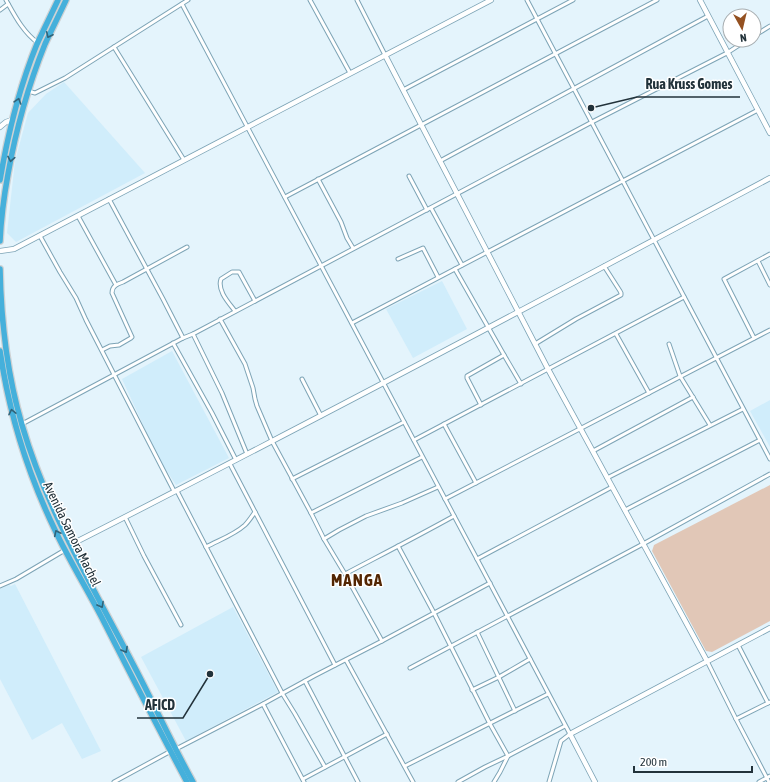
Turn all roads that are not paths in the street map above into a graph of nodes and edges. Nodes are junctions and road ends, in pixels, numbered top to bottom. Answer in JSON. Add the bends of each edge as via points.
{"nodes":[{"id":1,"x":6,"y":0,"type":"edge"},
{"id":2,"x":58,"y":0,"type":"edge"},
{"id":3,"x":66,"y":0,"type":"edge"},
{"id":4,"x":188,"y":0,"type":"edge"},
{"id":5,"x":310,"y":0,"type":"edge"},
{"id":6,"x":357,"y":0,"type":"edge"},
{"id":7,"x":491,"y":0,"type":"edge"},
{"id":8,"x":527,"y":0,"type":"edge"},
{"id":9,"x":574,"y":0,"type":"edge"},
{"id":10,"x":657,"y":0,"type":"edge"},
{"id":11,"x":700,"y":0,"type":"edge"},
{"id":12,"x":8,"y":4,"type":"junction"},
{"id":13,"x":182,"y":4,"type":"junction"},
{"id":14,"x":0,"y":10,"type":"edge"},
{"id":15,"x":708,"y":16,"type":"junction"},
{"id":16,"x":537,"y":19,"type":"junction"},
{"id":17,"x":38,"y":43,"type":"junction"},
{"id":18,"x":114,"y":47,"type":"junction"},
{"id":19,"x":735,"y":48,"type":"edge"},
{"id":20,"x":727,"y":53,"type":"junction"},
{"id":21,"x":556,"y":54,"type":"junction"},
{"id":22,"x":385,"y":55,"type":"junction"},
{"id":23,"x":350,"y":73,"type":"junction"},
{"id":24,"x":574,"y":88,"type":"junction"},
{"id":25,"x":403,"y":90,"type":"junction"},
{"id":26,"x":28,"y":91,"type":"junction"},
{"id":27,"x":758,"y":110,"type":"junction"},
{"id":28,"x":12,"y":120,"type":"junction"},
{"id":29,"x":770,"y":120,"type":"edge"},
{"id":30,"x":592,"y":122,"type":"junction"},
{"id":31,"x":421,"y":125,"type":"junction"},
{"id":32,"x":766,"y":125,"type":"junction"},
{"id":33,"x":0,"y":127,"type":"edge"},
{"id":34,"x":248,"y":127,"type":"junction"},
{"id":35,"x":770,"y":133,"type":"edge"},
{"id":36,"x":184,"y":160,"type":"junction"},
{"id":37,"x":440,"y":161,"type":"junction"},
{"id":38,"x":409,"y":176,"type":"dead end"},
{"id":39,"x":770,"y":178,"type":"edge"},
{"id":40,"x":318,"y":179,"type":"junction"},
{"id":41,"x":0,"y":180,"type":"edge"},
{"id":42,"x":623,"y":181,"type":"junction"},
{"id":43,"x":457,"y":193,"type":"junction"},
{"id":44,"x":285,"y":197,"type":"junction"},
{"id":45,"x":109,"y":199,"type":"junction"},
{"id":46,"x":431,"y":208,"type":"junction"},
{"id":47,"x":427,"y":210,"type":"junction"},
{"id":48,"x":78,"y":216,"type":"junction"},
{"id":49,"x":40,"y":236,"type":"junction"},
{"id":50,"x":654,"y":240,"type":"junction"},
{"id":51,"x":0,"y":241,"type":"edge"},
{"id":52,"x":187,"y":247,"type":"dead end"},
{"id":53,"x":353,"y":248,"type":"junction"},
{"id":54,"x":0,"y":251,"type":"edge"},
{"id":55,"x":487,"y":252,"type":"junction"},
{"id":56,"x":770,"y":254,"type":"edge"},
{"id":57,"x":398,"y":259,"type":"dead end"},
{"id":58,"x":758,"y":261,"type":"junction"},
{"id":59,"x":462,"y":265,"type":"junction"},
{"id":60,"x":321,"y":266,"type":"junction"},
{"id":61,"x":604,"y":266,"type":"junction"},
{"id":62,"x":0,"y":269,"type":"edge"},
{"id":63,"x":147,"y":269,"type":"junction"},
{"id":64,"x":455,"y":269,"type":"junction"},
{"id":65,"x":438,"y":277,"type":"junction"},
{"id":66,"x":116,"y":285,"type":"junction"},
{"id":67,"x":770,"y":285,"type":"edge"},
{"id":68,"x":684,"y":297,"type":"junction"},
{"id":69,"x":255,"y":301,"type":"junction"},
{"id":70,"x":235,"y":311,"type":"junction"},
{"id":71,"x":518,"y":312,"type":"junction"},
{"id":72,"x":220,"y":319,"type":"junction"},
{"id":73,"x":352,"y":323,"type":"junction"},
{"id":74,"x":488,"y":328,"type":"junction"},
{"id":75,"x":770,"y":330,"type":"edge"},
{"id":76,"x":193,"y":334,"type":"junction"},
{"id":77,"x":616,"y":334,"type":"junction"},
{"id":78,"x":183,"y":338,"type":"junction"},
{"id":79,"x":754,"y":338,"type":"junction"},
{"id":80,"x":173,"y":343,"type":"junction"},
{"id":81,"x":535,"y":344,"type":"junction"},
{"id":82,"x":669,"y":344,"type":"dead end"},
{"id":83,"x":102,"y":350,"type":"junction"},
{"id":84,"x":0,"y":352,"type":"edge"},
{"id":85,"x":504,"y":355,"type":"junction"},
{"id":86,"x":716,"y":358,"type":"junction"},
{"id":87,"x":548,"y":369,"type":"junction"},
{"id":88,"x":114,"y":374,"type":"junction"},
{"id":89,"x":680,"y":376,"type":"junction"},
{"id":90,"x":302,"y":378,"type":"dead end"},
{"id":91,"x":383,"y":383,"type":"junction"},
{"id":92,"x":521,"y":384,"type":"junction"},
{"id":93,"x":649,"y":393,"type":"junction"},
{"id":94,"x":693,"y":397,"type":"junction"},
{"id":95,"x":481,"y":405,"type":"junction"},
{"id":96,"x":743,"y":408,"type":"junction"},
{"id":97,"x":321,"y":416,"type":"junction"},
{"id":98,"x":404,"y":422,"type":"junction"},
{"id":99,"x":22,"y":424,"type":"junction"},
{"id":100,"x":444,"y":424,"type":"junction"},
{"id":101,"x":710,"y":425,"type":"junction"},
{"id":102,"x":581,"y":428,"type":"junction"},
{"id":103,"x":414,"y":440,"type":"junction"},
{"id":104,"x":760,"y":440,"type":"junction"},
{"id":105,"x":272,"y":441,"type":"junction"},
{"id":106,"x":593,"y":451,"type":"junction"},
{"id":107,"x":248,"y":454,"type":"junction"},
{"id":108,"x":422,"y":457,"type":"junction"},
{"id":109,"x":770,"y":459,"type":"edge"},
{"id":110,"x":236,"y":460,"type":"junction"},
{"id":111,"x":230,"y":464,"type":"junction"},
{"id":112,"x":770,"y":474,"type":"edge"},
{"id":113,"x":608,"y":478,"type":"junction"},
{"id":114,"x":292,"y":479,"type":"junction"},
{"id":115,"x":476,"y":483,"type":"junction"},
{"id":116,"x":612,"y":486,"type":"junction"},
{"id":117,"x":438,"y":487,"type":"junction"},
{"id":118,"x":175,"y":491,"type":"junction"},
{"id":119,"x":445,"y":499,"type":"junction"},
{"id":120,"x":625,"y":510,"type":"junction"},
{"id":121,"x":255,"y":512,"type":"junction"},
{"id":122,"x":311,"y":513,"type":"junction"},
{"id":123,"x":454,"y":516,"type":"junction"},
{"id":124,"x":125,"y":517,"type":"junction"},
{"id":125,"x":324,"y":539,"type":"junction"},
{"id":126,"x":643,"y":544,"type":"junction"},
{"id":127,"x":70,"y":545,"type":"junction"},
{"id":128,"x":398,"y":546,"type":"junction"},
{"id":129,"x":206,"y":547,"type":"junction"},
{"id":130,"x":65,"y":550,"type":"junction"},
{"id":131,"x":476,"y":559,"type":"junction"},
{"id":132,"x":345,"y":574,"type":"junction"},
{"id":133,"x":490,"y":583,"type":"junction"},
{"id":134,"x":0,"y":586,"type":"edge"},
{"id":135,"x":434,"y":613,"type":"junction"},
{"id":136,"x":507,"y":616,"type":"junction"},
{"id":137,"x":181,"y":625,"type":"dead end"},
{"id":138,"x":770,"y":628,"type":"edge"},
{"id":139,"x":477,"y":632,"type":"junction"},
{"id":140,"x":117,"y":635,"type":"junction"},
{"id":141,"x":112,"y":639,"type":"junction"},
{"id":142,"x":382,"y":641,"type":"junction"},
{"id":143,"x":738,"y":645,"type":"junction"},
{"id":144,"x":450,"y":647,"type":"junction"},
{"id":145,"x":530,"y":659,"type":"junction"},
{"id":146,"x":346,"y":660,"type":"junction"},
{"id":147,"x":707,"y":661,"type":"junction"},
{"id":148,"x":334,"y":665,"type":"junction"},
{"id":149,"x":410,"y":668,"type":"dead end"},
{"id":150,"x":499,"y":677,"type":"junction"},
{"id":151,"x":305,"y":681,"type":"junction"},
{"id":152,"x":472,"y":690,"type":"junction"},
{"id":153,"x":282,"y":693,"type":"junction"},
{"id":154,"x":548,"y":694,"type":"junction"},
{"id":155,"x":769,"y":703,"type":"edge"},
{"id":156,"x":264,"y":704,"type":"junction"},
{"id":157,"x":515,"y":711,"type":"junction"},
{"id":158,"x":736,"y":719,"type":"junction"},
{"id":159,"x":490,"y":724,"type":"junction"},
{"id":160,"x":565,"y":726,"type":"junction"},
{"id":161,"x":387,"y":734,"type":"junction"},
{"id":162,"x":570,"y":734,"type":"junction"},
{"id":163,"x":173,"y":750,"type":"junction"},
{"id":164,"x":345,"y":756,"type":"junction"},
{"id":165,"x":508,"y":756,"type":"junction"},
{"id":166,"x":405,"y":766,"type":"junction"},
{"id":167,"x":325,"y":767,"type":"junction"},
{"id":168,"x":768,"y":777,"type":"edge"},
{"id":169,"x":304,"y":780,"type":"edge"},
{"id":170,"x":114,"y":782,"type":"edge"},
{"id":171,"x":188,"y":782,"type":"edge"},
{"id":172,"x":193,"y":782,"type":"edge"},
{"id":173,"x":358,"y":782,"type":"edge"},
{"id":174,"x":413,"y":782,"type":"edge"},
{"id":175,"x":458,"y":782,"type":"edge"},
{"id":176,"x":494,"y":782,"type":"edge"},
{"id":177,"x":548,"y":782,"type":"edge"},
{"id":178,"x":595,"y":782,"type":"edge"},
{"id":179,"x":759,"y":782,"type":"edge"},
{"id":180,"x":769,"y":782,"type":"edge"}],
"edges":[{"from":1,"to":12,"type":"street"},
{"from":2,"to":17,"type":"highway"},
{"from":3,"to":26,"type":"highway","one_way":true,"via":[[45,44]]},
{"from":4,"to":13,"type":"street"},
{"from":5,"to":23,"type":"street"},
{"from":6,"to":22,"type":"street"},
{"from":7,"to":22,"type":"street"},
{"from":8,"to":16,"type":"street"},
{"from":9,"to":16,"type":"street"},
{"from":10,"to":21,"type":"street"},
{"from":11,"to":15,"type":"street"},
{"from":12,"to":14,"type":"street"},
{"from":12,"to":17,"type":"street","via":[[30,37]]},
{"from":13,"to":18,"type":"street"},
{"from":13,"to":34,"type":"street"},
{"from":15,"to":20,"type":"street"},
{"from":15,"to":24,"type":"street"},
{"from":16,"to":21,"type":"street"},
{"from":16,"to":25,"type":"street"},
{"from":28,"to":17,"type":"highway","one_way":true},
{"from":18,"to":26,"type":"street","via":[[65,78],[35,93]]},
{"from":18,"to":36,"type":"street"},
{"from":19,"to":20,"type":"street"},
{"from":20,"to":27,"type":"street"},
{"from":20,"to":30,"type":"street"},
{"from":21,"to":24,"type":"street"},
{"from":21,"to":31,"type":"street"},
{"from":22,"to":23,"type":"street"},
{"from":22,"to":25,"type":"street"},
{"from":23,"to":34,"type":"street"},
{"from":24,"to":30,"type":"street"},
{"from":24,"to":37,"type":"street"},
{"from":25,"to":31,"type":"street"},
{"from":26,"to":51,"type":"highway","one_way":true,"via":[[12,149]]},
{"from":27,"to":32,"type":"street"},
{"from":27,"to":42,"type":"street"},
{"from":28,"to":33,"type":"street"},
{"from":28,"to":41,"type":"highway"},
{"from":29,"to":32,"type":"street"},
{"from":30,"to":42,"type":"street"},
{"from":30,"to":43,"type":"street"},
{"from":31,"to":37,"type":"street"},
{"from":31,"to":40,"type":"street"},
{"from":32,"to":35,"type":"street"},
{"from":34,"to":36,"type":"street"},
{"from":34,"to":44,"type":"street"},
{"from":36,"to":45,"type":"street"},
{"from":37,"to":43,"type":"street"},
{"from":38,"to":47,"type":"street"},
{"from":39,"to":50,"type":"street"},
{"from":40,"to":44,"type":"street"},
{"from":40,"to":53,"type":"street"},
{"from":42,"to":50,"type":"street"},
{"from":42,"to":55,"type":"street"},
{"from":43,"to":46,"type":"street"},
{"from":43,"to":55,"type":"street"},
{"from":44,"to":60,"type":"street"},
{"from":45,"to":48,"type":"street"},
{"from":45,"to":63,"type":"street"},
{"from":46,"to":47,"type":"street"},
{"from":46,"to":59,"type":"street"},
{"from":47,"to":53,"type":"street"},
{"from":48,"to":49,"type":"street"},
{"from":48,"to":66,"type":"street"},
{"from":49,"to":54,"type":"street","via":[[14,249]]},
{"from":49,"to":83,"type":"street","via":[[76,298]]},
{"from":50,"to":61,"type":"street"},
{"from":50,"to":68,"type":"street"},
{"from":52,"to":63,"type":"street"},
{"from":53,"to":60,"type":"street"},
{"from":55,"to":59,"type":"street"},
{"from":55,"to":71,"type":"street"},
{"from":56,"to":58,"type":"street"},
{"from":57,"to":65,"type":"street","via":[[422,248]]},
{"from":58,"to":67,"type":"street"},
{"from":58,"to":79,"type":"street","via":[[724,279]]},
{"from":59,"to":64,"type":"street"},
{"from":60,"to":69,"type":"street"},
{"from":60,"to":73,"type":"street"},
{"from":61,"to":71,"type":"street"},
{"from":61,"to":81,"type":"street","via":[[621,295]]},
{"from":62,"to":99,"type":"highway","via":[[6,352]]},
{"from":63,"to":66,"type":"street"},
{"from":63,"to":78,"type":"street"},
{"from":64,"to":65,"type":"street"},
{"from":64,"to":74,"type":"street"},
{"from":65,"to":73,"type":"street"},
{"from":66,"to":83,"type":"street","via":[[112,293],[132,336],[119,345]]},
{"from":68,"to":77,"type":"street"},
{"from":68,"to":86,"type":"street"},
{"from":69,"to":70,"type":"street"},
{"from":69,"to":70,"type":"street","via":[[239,272],[232,272],[221,278],[220,283],[223,294]]},
{"from":70,"to":72,"type":"street"},
{"from":71,"to":74,"type":"street"},
{"from":71,"to":81,"type":"street"},
{"from":72,"to":76,"type":"street"},
{"from":72,"to":105,"type":"street","via":[[245,364],[254,388],[257,406]]},
{"from":73,"to":91,"type":"street"},
{"from":74,"to":85,"type":"street"},
{"from":74,"to":91,"type":"street"},
{"from":75,"to":79,"type":"street"},
{"from":76,"to":78,"type":"street"},
{"from":76,"to":107,"type":"street"},
{"from":77,"to":87,"type":"street"},
{"from":77,"to":93,"type":"street"},
{"from":78,"to":80,"type":"street"},
{"from":79,"to":86,"type":"street"},
{"from":80,"to":88,"type":"street"},
{"from":80,"to":110,"type":"street"},
{"from":81,"to":87,"type":"street"},
{"from":82,"to":89,"type":"street"},
{"from":83,"to":88,"type":"street"},
{"from":130,"to":84,"type":"highway","name":"Avenida Samora Machel","one_way":true,"via":[[43,504],[19,440]]},
{"from":85,"to":92,"type":"street"},
{"from":85,"to":95,"type":"street","via":[[467,376]]},
{"from":86,"to":89,"type":"street"},
{"from":86,"to":96,"type":"street"},
{"from":87,"to":92,"type":"street"},
{"from":87,"to":102,"type":"street"},
{"from":88,"to":99,"type":"street"},
{"from":88,"to":118,"type":"street"},
{"from":89,"to":93,"type":"street"},
{"from":89,"to":94,"type":"street"},
{"from":90,"to":97,"type":"street"},
{"from":91,"to":97,"type":"street"},
{"from":91,"to":98,"type":"street"},
{"from":92,"to":95,"type":"street"},
{"from":93,"to":102,"type":"street"},
{"from":94,"to":101,"type":"street"},
{"from":94,"to":106,"type":"street"},
{"from":95,"to":100,"type":"street"},
{"from":96,"to":101,"type":"street"},
{"from":96,"to":104,"type":"street"},
{"from":97,"to":105,"type":"street"},
{"from":98,"to":103,"type":"street"},
{"from":98,"to":114,"type":"street"},
{"from":99,"to":127,"type":"highway","via":[[49,500]]},
{"from":100,"to":103,"type":"street"},
{"from":100,"to":115,"type":"street"},
{"from":101,"to":113,"type":"street"},
{"from":102,"to":106,"type":"street"},
{"from":102,"to":115,"type":"street"},
{"from":103,"to":108,"type":"street"},
{"from":104,"to":109,"type":"street"},
{"from":104,"to":120,"type":"street"},
{"from":105,"to":107,"type":"street"},
{"from":105,"to":114,"type":"street"},
{"from":106,"to":113,"type":"street"},
{"from":107,"to":110,"type":"street"},
{"from":108,"to":117,"type":"street"},
{"from":108,"to":122,"type":"street"},
{"from":110,"to":111,"type":"street"},
{"from":111,"to":118,"type":"street"},
{"from":111,"to":121,"type":"street"},
{"from":112,"to":126,"type":"street"},
{"from":113,"to":116,"type":"street"},
{"from":114,"to":122,"type":"street"},
{"from":115,"to":119,"type":"street"},
{"from":116,"to":120,"type":"street"},
{"from":116,"to":131,"type":"street"},
{"from":117,"to":119,"type":"street"},
{"from":117,"to":125,"type":"street","via":[[366,516]]},
{"from":118,"to":124,"type":"street"},
{"from":118,"to":129,"type":"street"},
{"from":119,"to":123,"type":"street"},
{"from":120,"to":126,"type":"street"},
{"from":121,"to":129,"type":"street","via":[[230,536]]},
{"from":121,"to":148,"type":"street"},
{"from":122,"to":125,"type":"street"},
{"from":123,"to":128,"type":"street"},
{"from":123,"to":131,"type":"street"},
{"from":124,"to":127,"type":"street"},
{"from":124,"to":137,"type":"street"},
{"from":125,"to":132,"type":"street"},
{"from":126,"to":136,"type":"street"},
{"from":126,"to":147,"type":"street"},
{"from":127,"to":140,"type":"highway","one_way":true},
{"from":128,"to":132,"type":"street"},
{"from":128,"to":135,"type":"street"},
{"from":129,"to":153,"type":"street"},
{"from":130,"to":134,"type":"street"},
{"from":130,"to":141,"type":"highway","name":"Avenida Samora Machel"},
{"from":131,"to":133,"type":"street"},
{"from":132,"to":142,"type":"street"},
{"from":133,"to":135,"type":"street"},
{"from":133,"to":136,"type":"street"},
{"from":135,"to":142,"type":"street"},
{"from":135,"to":144,"type":"street"},
{"from":136,"to":139,"type":"street"},
{"from":136,"to":145,"type":"street"},
{"from":138,"to":143,"type":"street"},
{"from":139,"to":144,"type":"street"},
{"from":139,"to":150,"type":"street"},
{"from":140,"to":141,"type":"highway"},
{"from":140,"to":163,"type":"highway","one_way":true,"via":[[134,665]]},
{"from":141,"to":163,"type":"highway","name":"Avenida Samora Machel"},
{"from":142,"to":146,"type":"street"},
{"from":143,"to":147,"type":"street"},
{"from":143,"to":155,"type":"street"},
{"from":144,"to":149,"type":"street"},
{"from":144,"to":152,"type":"street"},
{"from":145,"to":150,"type":"street"},
{"from":145,"to":154,"type":"street"},
{"from":146,"to":148,"type":"street"},
{"from":146,"to":161,"type":"street"},
{"from":147,"to":158,"type":"street"},
{"from":147,"to":162,"type":"street"},
{"from":148,"to":151,"type":"street"},
{"from":150,"to":152,"type":"street"},
{"from":150,"to":157,"type":"street"},
{"from":151,"to":153,"type":"street"},
{"from":151,"to":164,"type":"street"},
{"from":152,"to":159,"type":"street"},
{"from":153,"to":156,"type":"street"},
{"from":153,"to":167,"type":"street"},
{"from":154,"to":157,"type":"street"},
{"from":154,"to":160,"type":"street"},
{"from":155,"to":158,"type":"street"},
{"from":156,"to":163,"type":"street"},
{"from":156,"to":169,"type":"street"},
{"from":157,"to":159,"type":"street"},
{"from":158,"to":168,"type":"street"},
{"from":159,"to":165,"type":"street"},
{"from":159,"to":166,"type":"street"},
{"from":160,"to":162,"type":"street"},
{"from":160,"to":165,"type":"street"},
{"from":161,"to":164,"type":"street"},
{"from":161,"to":166,"type":"street"},
{"from":162,"to":177,"type":"street","via":[[561,741]]},
{"from":162,"to":178,"type":"street"},
{"from":163,"to":170,"type":"street"},
{"from":163,"to":171,"type":"highway"},
{"from":163,"to":172,"type":"highway"},
{"from":164,"to":167,"type":"street"},
{"from":164,"to":173,"type":"street"},
{"from":165,"to":175,"type":"street"},
{"from":165,"to":176,"type":"street"},
{"from":166,"to":174,"type":"street"},
{"from":167,"to":169,"type":"street"},
{"from":168,"to":179,"type":"street"},
{"from":168,"to":180,"type":"street"}]}
